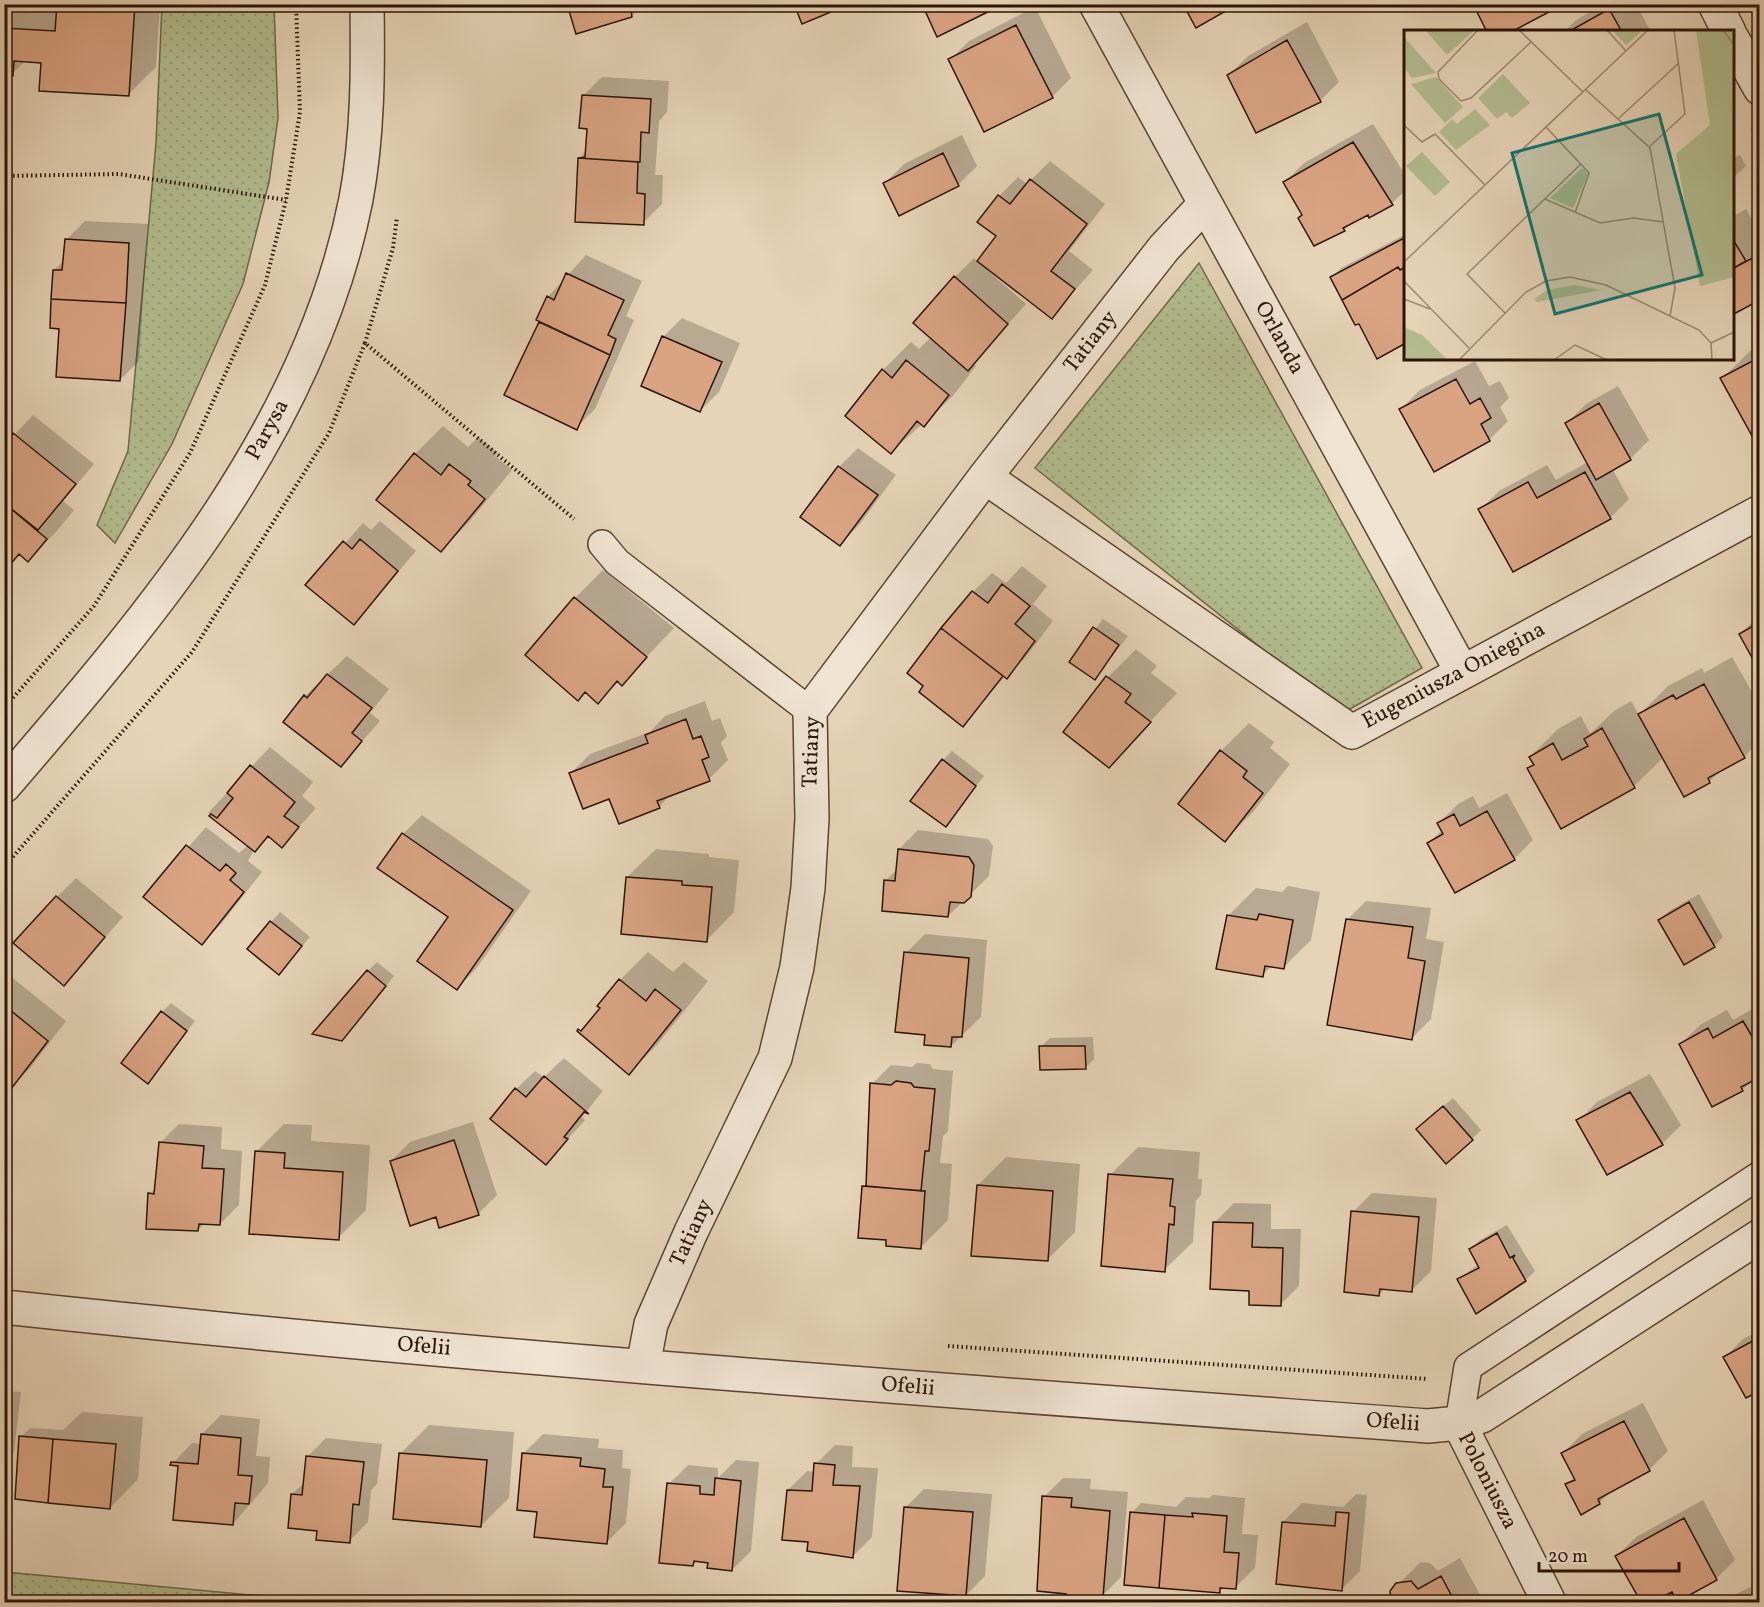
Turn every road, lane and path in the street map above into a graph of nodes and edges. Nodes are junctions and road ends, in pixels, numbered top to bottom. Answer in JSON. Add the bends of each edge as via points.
{"nodes":[{"id":1,"x":296,"y":4,"type":"edge"},
{"id":2,"x":367,"y":4,"type":"edge"},
{"id":3,"x":1096,"y":4,"type":"edge"},
{"id":4,"x":1715,"y":4,"type":"edge"},
{"id":5,"x":1728,"y":30,"type":"edge"},
{"id":6,"x":1734,"y":42,"type":"edge"},
{"id":7,"x":1760,"y":88,"type":"edge"},
{"id":8,"x":4,"y":176,"type":"edge"},
{"id":9,"x":286,"y":200,"type":"junction"},
{"id":10,"x":1205,"y":204,"type":"junction"},
{"id":11,"x":985,"y":477,"type":"junction"},
{"id":12,"x":1760,"y":512,"type":"edge"},
{"id":13,"x":602,"y":544,"type":"joint"},
{"id":14,"x":1462,"y":672,"type":"junction"},
{"id":15,"x":4,"y":708,"type":"edge"},
{"id":16,"x":810,"y":711,"type":"junction"},
{"id":17,"x":4,"y":786,"type":"edge"},
{"id":18,"x":4,"y":867,"type":"edge"},
{"id":19,"x":1760,"y":1175,"type":"edge"},
{"id":20,"x":1760,"y":1236,"type":"edge"},
{"id":21,"x":4,"y":1307,"type":"edge"},
{"id":22,"x":643,"y":1366,"type":"junction"},
{"id":23,"x":1459,"y":1423,"type":"junction"},
{"id":24,"x":1549,"y":1602,"type":"edge"}],
"edges":[{"from":1,"to":9,"type":"path","via":[[300,112]]},
{"from":2,"to":17,"type":"street","name":"Parysa","via":[[365,128],[356,198],[327,308],[307,359],[249,467],[163,596]]},
{"from":3,"to":10,"type":"street","name":"Orlanda"},
{"from":4,"to":5,"type":"street"},
{"from":6,"to":7,"type":"street"},
{"from":8,"to":9,"type":"path","via":[[118,174]]},
{"from":9,"to":15,"type":"path","via":[[265,285],[190,453],[94,606]]},
{"from":10,"to":11,"type":"street","name":"Tatiany","via":[[1164,248]]},
{"from":10,"to":14,"type":"street","name":"Orlanda"},
{"from":11,"to":14,"type":"street","name":"Eugeniusza Oniegina","via":[[1352,732]]},
{"from":11,"to":16,"type":"street","name":"Tatiany"},
{"from":12,"to":14,"type":"street","name":"Eugeniusza Oniegina"},
{"from":13,"to":16,"type":"lane","via":[[617,562]]},
{"from":13,"to":18,"type":"path","via":[[365,343],[328,433],[192,652]]},
{"from":16,"to":22,"type":"street","name":"Tatiany","via":[[812,818],[808,888],[796,967],[775,1058],[651,1324]]},
{"from":19,"to":23,"type":"lane","via":[[1468,1367]]},
{"from":20,"to":23,"type":"street","name":"Ofelii","via":[[1482,1416]]},
{"from":21,"to":22,"type":"street","name":"Ofelii"},
{"from":22,"to":23,"type":"street","name":"Ofelii","via":[[1428,1426]]},
{"from":23,"to":24,"type":"street","name":"Poloniusza"}]}
